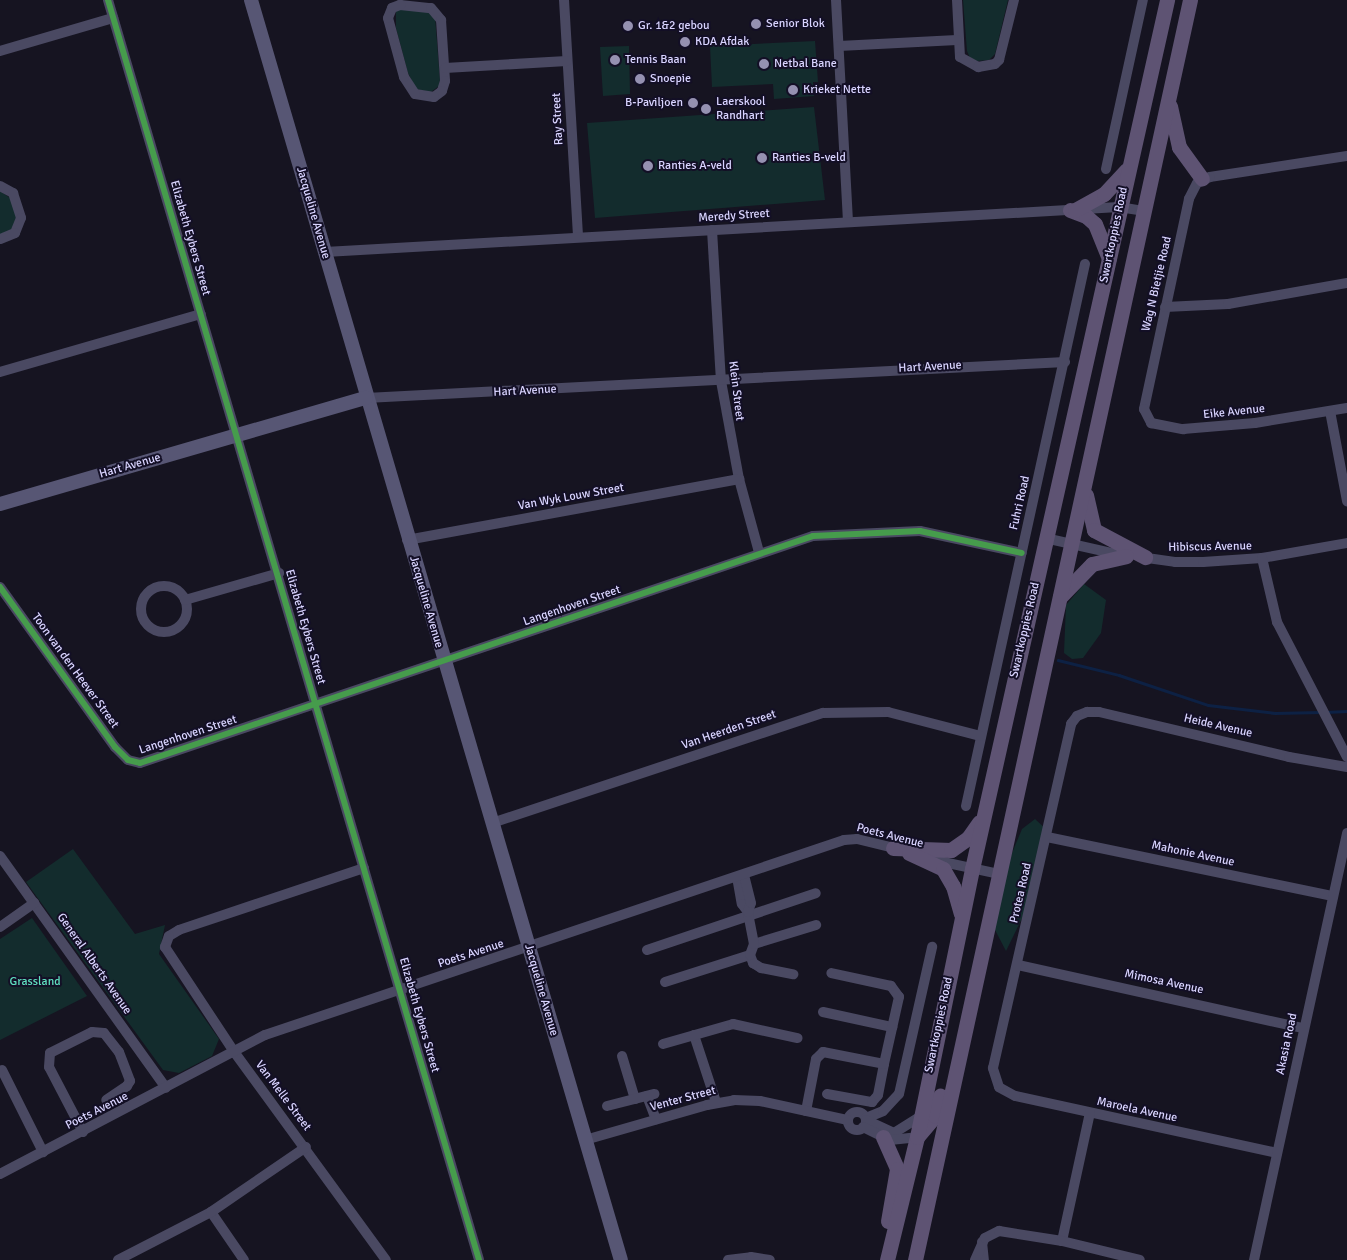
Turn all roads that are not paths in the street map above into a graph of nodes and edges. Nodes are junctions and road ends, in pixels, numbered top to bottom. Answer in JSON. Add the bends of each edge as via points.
{"nodes":[{"id":1,"x":108,"y":0,"type":"edge"},
{"id":2,"x":251,"y":0,"type":"edge"},
{"id":3,"x":564,"y":0,"type":"edge"},
{"id":4,"x":836,"y":0,"type":"edge"},
{"id":5,"x":957,"y":0,"type":"edge"},
{"id":6,"x":1014,"y":0,"type":"edge"},
{"id":7,"x":1143,"y":0,"type":"edge"},
{"id":8,"x":1166,"y":0,"type":"edge"},
{"id":9,"x":1190,"y":0,"type":"edge"},
{"id":10,"x":113,"y":18,"type":"junction"},
{"id":11,"x":957,"y":40,"type":"junction"},
{"id":12,"x":839,"y":46,"type":"junction"},
{"id":13,"x":0,"y":52,"type":"edge"},
{"id":14,"x":567,"y":61,"type":"junction"},
{"id":15,"x":445,"y":68,"type":"junction"},
{"id":16,"x":1168,"y":92,"type":"junction"},
{"id":17,"x":1347,"y":156,"type":"edge"},
{"id":18,"x":1129,"y":166,"type":"junction"},
{"id":19,"x":1106,"y":169,"type":"dead end"},
{"id":20,"x":1202,"y":179,"type":"junction"},
{"id":21,"x":0,"y":186,"type":"edge"},
{"id":22,"x":1119,"y":207,"type":"junction"},
{"id":23,"x":1072,"y":210,"type":"junction"},
{"id":24,"x":1145,"y":211,"type":"junction"},
{"id":25,"x":848,"y":222,"type":"junction"},
{"id":26,"x":712,"y":230,"type":"junction"},
{"id":27,"x":578,"y":237,"type":"junction"},
{"id":28,"x":0,"y":239,"type":"edge"},
{"id":29,"x":326,"y":252,"type":"junction"},
{"id":30,"x":1109,"y":260,"type":"junction"},
{"id":31,"x":1085,"y":264,"type":"dead end"},
{"id":32,"x":1347,"y":282,"type":"edge"},
{"id":33,"x":1164,"y":307,"type":"junction"},
{"id":34,"x":201,"y":314,"type":"junction"},
{"id":35,"x":1065,"y":362,"type":"junction"},
{"id":36,"x":0,"y":372,"type":"edge"},
{"id":37,"x":721,"y":380,"type":"junction"},
{"id":38,"x":366,"y":398,"type":"junction"},
{"id":39,"x":1146,"y":398,"type":"joint"},
{"id":40,"x":1347,"y":408,"type":"edge"},
{"id":41,"x":1330,"y":411,"type":"junction"},
{"id":42,"x":236,"y":435,"type":"junction"},
{"id":43,"x":739,"y":479,"type":"junction"},
{"id":44,"x":1085,"y":486,"type":"junction"},
{"id":45,"x":1347,"y":501,"type":"edge"},
{"id":46,"x":0,"y":504,"type":"edge"},
{"id":47,"x":1045,"y":538,"type":"junction"},
{"id":48,"x":408,"y":540,"type":"junction"},
{"id":49,"x":1347,"y":543,"type":"edge"},
{"id":50,"x":1071,"y":544,"type":"junction"},
{"id":51,"x":759,"y":552,"type":"junction"},
{"id":52,"x":1022,"y":553,"type":"junction"},
{"id":53,"x":1126,"y":556,"type":"junction"},
{"id":54,"x":1145,"y":558,"type":"junction"},
{"id":55,"x":1262,"y":558,"type":"junction"},
{"id":56,"x":279,"y":573,"type":"junction"},
{"id":57,"x":0,"y":587,"type":"edge"},
{"id":58,"x":185,"y":600,"type":"junction"},
{"id":59,"x":1057,"y":602,"type":"junction"},
{"id":60,"x":443,"y":661,"type":"junction"},
{"id":61,"x":316,"y":705,"type":"junction"},
{"id":62,"x":1084,"y":713,"type":"joint"},
{"id":63,"x":980,"y":736,"type":"junction"},
{"id":64,"x":1347,"y":757,"type":"edge"},
{"id":65,"x":137,"y":763,"type":"joint"},
{"id":66,"x":1347,"y":767,"type":"edge"},
{"id":67,"x":966,"y":806,"type":"dead end"},
{"id":68,"x":983,"y":817,"type":"junction"},
{"id":69,"x":492,"y":823,"type":"junction"},
{"id":70,"x":1347,"y":833,"type":"edge"},
{"id":71,"x":1047,"y":837,"type":"junction"},
{"id":72,"x":893,"y":848,"type":"junction"},
{"id":73,"x":909,"y":853,"type":"junction"},
{"id":74,"x":0,"y":856,"type":"edge"},
{"id":75,"x":364,"y":868,"type":"junction"},
{"id":76,"x":972,"y":868,"type":"junction"},
{"id":77,"x":999,"y":874,"type":"junction"},
{"id":78,"x":741,"y":876,"type":"junction"},
{"id":79,"x":816,"y":893,"type":"dead end"},
{"id":80,"x":1333,"y":896,"type":"junction"},
{"id":81,"x":34,"y":903,"type":"junction"},
{"id":82,"x":749,"y":914,"type":"junction"},
{"id":83,"x":962,"y":918,"type":"junction"},
{"id":84,"x":816,"y":925,"type":"dead end"},
{"id":85,"x":0,"y":927,"type":"edge"},
{"id":86,"x":754,"y":944,"type":"junction"},
{"id":87,"x":932,"y":947,"type":"dead end"},
{"id":88,"x":528,"y":948,"type":"junction"},
{"id":89,"x":647,"y":950,"type":"dead end"},
{"id":90,"x":750,"y":955,"type":"junction"},
{"id":91,"x":1018,"y":965,"type":"junction"},
{"id":92,"x":831,"y":973,"type":"dead end"},
{"id":93,"x":793,"y":974,"type":"dead end"},
{"id":94,"x":664,"y":982,"type":"dead end"},
{"id":95,"x":400,"y":989,"type":"junction"},
{"id":96,"x":823,"y":1012,"type":"dead end"},
{"id":97,"x":892,"y":1027,"type":"junction"},
{"id":98,"x":1303,"y":1028,"type":"junction"},
{"id":99,"x":694,"y":1035,"type":"junction"},
{"id":100,"x":962,"y":1037,"type":"junction"},
{"id":101,"x":797,"y":1038,"type":"dead end"},
{"id":102,"x":663,"y":1044,"type":"dead end"},
{"id":103,"x":235,"y":1053,"type":"junction"},
{"id":104,"x":622,"y":1056,"type":"dead end"},
{"id":105,"x":884,"y":1064,"type":"junction"},
{"id":106,"x":2,"y":1070,"type":"dead end"},
{"id":107,"x":997,"y":1083,"type":"joint"},
{"id":108,"x":166,"y":1088,"type":"junction"},
{"id":109,"x":116,"y":1094,"type":"junction"},
{"id":110,"x":827,"y":1094,"type":"dead end"},
{"id":111,"x":634,"y":1099,"type":"junction"},
{"id":112,"x":106,"y":1100,"type":"dead end"},
{"id":113,"x":716,"y":1102,"type":"junction"},
{"id":114,"x":607,"y":1106,"type":"dead end"},
{"id":115,"x":125,"y":1110,"type":"junction"},
{"id":116,"x":806,"y":1110,"type":"junction"},
{"id":117,"x":883,"y":1111,"type":"junction"},
{"id":118,"x":1090,"y":1113,"type":"junction"},
{"id":119,"x":920,"y":1117,"type":"junction"},
{"id":120,"x":656,"y":1119,"type":"junction"},
{"id":121,"x":865,"y":1122,"type":"junction"},
{"id":122,"x":83,"y":1132,"type":"junction"},
{"id":123,"x":882,"y":1133,"type":"junction"},
{"id":124,"x":917,"y":1137,"type":"junction"},
{"id":125,"x":584,"y":1140,"type":"junction"},
{"id":126,"x":306,"y":1147,"type":"junction"},
{"id":127,"x":43,"y":1152,"type":"junction"},
{"id":128,"x":1277,"y":1153,"type":"junction"},
{"id":129,"x":0,"y":1174,"type":"edge"},
{"id":130,"x":211,"y":1212,"type":"junction"},
{"id":131,"x":1062,"y":1241,"type":"junction"},
{"id":132,"x":982,"y":1242,"type":"junction"},
{"id":133,"x":1106,"y":1257,"type":"edge"},
{"id":134,"x":118,"y":1260,"type":"edge"},
{"id":135,"x":244,"y":1260,"type":"edge"},
{"id":136,"x":386,"y":1260,"type":"edge"},
{"id":137,"x":480,"y":1260,"type":"edge"},
{"id":138,"x":621,"y":1260,"type":"edge"},
{"id":139,"x":728,"y":1260,"type":"edge"},
{"id":140,"x":770,"y":1260,"type":"edge"},
{"id":141,"x":885,"y":1260,"type":"edge"},
{"id":142,"x":915,"y":1260,"type":"edge"},
{"id":143,"x":975,"y":1260,"type":"edge"},
{"id":144,"x":984,"y":1260,"type":"edge"},
{"id":145,"x":1140,"y":1260,"type":"edge"},
{"id":146,"x":1254,"y":1260,"type":"edge"}],
"edges":[{"from":1,"to":10,"type":"street","name":"Elizabeth Eybers Street"},
{"from":2,"to":29,"type":"street","name":"Jacqueline Avenue"},
{"from":3,"to":14,"type":"street","name":"Ray Street"},
{"from":4,"to":12,"type":"street"},
{"from":5,"to":11,"type":"street"},
{"from":6,"to":11,"type":"street","via":[[1001,55],[995,64],[978,68],[967,64],[960,57]]},
{"from":7,"to":19,"type":"street"},
{"from":8,"to":18,"type":"main road","name":"Swartkoppies Road"},
{"from":9,"to":16,"type":"main road","name":"Swartkoppies Road"},
{"from":10,"to":13,"type":"street"},
{"from":10,"to":34,"type":"street","name":"Elizabeth Eybers Street"},
{"from":11,"to":12,"type":"street"},
{"from":12,"to":25,"type":"street"},
{"from":14,"to":15,"type":"street"},
{"from":14,"to":27,"type":"street","name":"Ray Street"},
{"from":15,"to":15,"type":"street","via":[[444,86],[439,94],[421,97],[410,90],[389,23],[392,8],[400,5],[436,10],[442,28]]},
{"from":16,"to":20,"type":"main road","via":[[1175,138]]},
{"from":16,"to":24,"type":"main road","name":"Swartkoppies Road"},
{"from":17,"to":20,"type":"street"},
{"from":18,"to":22,"type":"main road","name":"Swartkoppies Road"},
{"from":18,"to":23,"type":"main road","via":[[1104,194]]},
{"from":20,"to":33,"type":"street","name":"Wag N Bietjie Road","via":[[1189,199]]},
{"from":21,"to":28,"type":"street","via":[[13,193],[21,218],[15,233]]},
{"from":22,"to":23,"type":"street","name":"Meredy Street"},
{"from":22,"to":24,"type":"street","name":"Meredy Street"},
{"from":22,"to":30,"type":"main road","name":"Swartkoppies Road"},
{"from":23,"to":25,"type":"street","name":"Meredy Street"},
{"from":23,"to":30,"type":"main road","via":[[1095,224]]},
{"from":24,"to":44,"type":"main road","name":"Swartkoppies Road"},
{"from":25,"to":26,"type":"street","name":"Meredy Street"},
{"from":26,"to":27,"type":"street","name":"Meredy Street"},
{"from":26,"to":37,"type":"street","name":"Klein Street"},
{"from":27,"to":29,"type":"street","name":"Meredy Street"},
{"from":29,"to":38,"type":"street","name":"Jacqueline Avenue"},
{"from":30,"to":47,"type":"main road","name":"Swartkoppies Road"},
{"from":31,"to":35,"type":"street","name":"Fuhri Road"},
{"from":32,"to":33,"type":"street","via":[[1228,304]]},
{"from":33,"to":39,"type":"street","name":"Wag N Bietjie Road"},
{"from":34,"to":36,"type":"street"},
{"from":34,"to":42,"type":"street","name":"Elizabeth Eybers Street"},
{"from":35,"to":37,"type":"street","name":"Hart Avenue"},
{"from":35,"to":52,"type":"street","name":"Fuhri Road"},
{"from":37,"to":38,"type":"street","name":"Hart Avenue"},
{"from":37,"to":43,"type":"street","name":"Klein Street"},
{"from":38,"to":42,"type":"street","name":"Hart Avenue"},
{"from":38,"to":48,"type":"street","name":"Jacqueline Avenue"},
{"from":39,"to":41,"type":"street","name":"Eike Avenue","via":[[1147,419],[1168,428],[1255,423]]},
{"from":40,"to":41,"type":"street","name":"Eike Avenue"},
{"from":41,"to":45,"type":"street"},
{"from":42,"to":46,"type":"street","name":"Hart Avenue"},
{"from":42,"to":56,"type":"street","name":"Elizabeth Eybers Street"},
{"from":43,"to":48,"type":"street","name":"Van Wyk Louw Street"},
{"from":43,"to":51,"type":"street","name":"Klein Street"},
{"from":44,"to":50,"type":"main road","name":"Swartkoppies Road"},
{"from":44,"to":54,"type":"main road","via":[[1094,530]]},
{"from":47,"to":50,"type":"street","name":"Hibiscus Avenue"},
{"from":47,"to":68,"type":"main road","name":"Swartkoppies Road"},
{"from":48,"to":60,"type":"street","name":"Jacqueline Avenue"},
{"from":49,"to":55,"type":"street","name":"Hibiscus Avenue"},
{"from":50,"to":53,"type":"street","name":"Hibiscus Avenue"},
{"from":50,"to":59,"type":"main road","name":"Swartkoppies Road"},
{"from":51,"to":52,"type":"street","name":"Langenhoven Street","via":[[825,534],[896,531],[940,534]]},
{"from":51,"to":60,"type":"street","name":"Langenhoven Street"},
{"from":52,"to":63,"type":"street","name":"Fuhri Road"},
{"from":53,"to":54,"type":"street","name":"Hibiscus Avenue"},
{"from":53,"to":59,"type":"main road","via":[[1088,567]]},
{"from":54,"to":55,"type":"street","name":"Hibiscus Avenue","via":[[1175,562]]},
{"from":55,"to":64,"type":"street","via":[[1277,622]]},
{"from":56,"to":58,"type":"street"},
{"from":56,"to":61,"type":"street","name":"Elizabeth Eybers Street"},
{"from":57,"to":65,"type":"street","name":"Toon van den Heever Street","via":[[115,747]]},
{"from":58,"to":58,"type":"street","via":[[184,621],[173,630],[158,631],[143,617],[146,595],[160,587],[175,589]]},
{"from":59,"to":77,"type":"main road","name":"Swartkoppies Road","via":[[1047,667],[1033,710]]},
{"from":60,"to":61,"type":"street","name":"Langenhoven Street"},
{"from":60,"to":69,"type":"street","name":"Jacqueline Avenue"},
{"from":61,"to":65,"type":"street","name":"Langenhoven Street"},
{"from":61,"to":75,"type":"street","name":"Elizabeth Eybers Street"},
{"from":62,"to":66,"type":"street","name":"Heide Avenue","via":[[1099,712],[1289,757]]},
{"from":62,"to":71,"type":"street","name":"Protea Road","via":[[1071,724]]},
{"from":63,"to":67,"type":"street","name":"Fuhri Road"},
{"from":63,"to":69,"type":"street","name":"Van Heerden Street","via":[[888,712],[823,713]]},
{"from":68,"to":72,"type":"main road","via":[[968,838],[951,850]]},
{"from":68,"to":76,"type":"main road","name":"Swartkoppies Road"},
{"from":69,"to":88,"type":"street","name":"Jacqueline Avenue"},
{"from":70,"to":80,"type":"street","name":"Akasia Road"},
{"from":71,"to":80,"type":"street","name":"Mahonie Avenue"},
{"from":71,"to":91,"type":"street","name":"Protea Road"},
{"from":72,"to":73,"type":"street","name":"Poets Avenue"},
{"from":72,"to":78,"type":"street","name":"Poets Avenue","via":[[849,839]]},
{"from":73,"to":76,"type":"street","name":"Poets Avenue"},
{"from":73,"to":83,"type":"main road","via":[[940,867],[948,875]]},
{"from":74,"to":81,"type":"street","name":"General Alberts Avenue"},
{"from":75,"to":95,"type":"street","name":"Elizabeth Eybers Street"},
{"from":75,"to":103,"type":"street","name":"Van Melle Street","via":[[169,936],[166,944],[174,965]]},
{"from":76,"to":77,"type":"street","name":"Poets Avenue"},
{"from":76,"to":83,"type":"main road","name":"Swartkoppies Road"},
{"from":77,"to":100,"type":"main road","name":"Swartkoppies Road"},
{"from":78,"to":82,"type":"street","via":[[751,903]]},
{"from":78,"to":88,"type":"street","name":"Poets Avenue"},
{"from":79,"to":82,"type":"street"},
{"from":80,"to":98,"type":"street","name":"Akasia Road"},
{"from":81,"to":85,"type":"street"},
{"from":81,"to":108,"type":"street","name":"General Alberts Avenue"},
{"from":82,"to":86,"type":"street"},
{"from":82,"to":89,"type":"street"},
{"from":83,"to":119,"type":"main road","name":"Swartkoppies Road"},
{"from":84,"to":86,"type":"street"},
{"from":86,"to":90,"type":"street"},
{"from":87,"to":117,"type":"street","via":[[903,1081],[899,1094]]},
{"from":88,"to":95,"type":"street","name":"Poets Avenue"},
{"from":88,"to":125,"type":"street","name":"Jacqueline Avenue"},
{"from":90,"to":93,"type":"street","via":[[753,963],[761,968]]},
{"from":90,"to":94,"type":"street"},
{"from":91,"to":98,"type":"street","name":"Mimosa Avenue","via":[[1094,979]]},
{"from":91,"to":107,"type":"street","name":"Protea Road","via":[[994,1068]]},
{"from":92,"to":97,"type":"street","via":[[896,988],[899,997]]},
{"from":95,"to":103,"type":"street","name":"Poets Avenue","via":[[265,1035]]},
{"from":95,"to":137,"type":"street","name":"Elizabeth Eybers Street"},
{"from":96,"to":97,"type":"street"},
{"from":97,"to":105,"type":"street"},
{"from":98,"to":128,"type":"street","name":"Akasia Road"},
{"from":99,"to":101,"type":"street","via":[[738,1024]]},
{"from":99,"to":102,"type":"street"},
{"from":99,"to":113,"type":"street"},
{"from":100,"to":124,"type":"main road","via":[[948,1066],[934,1116]]},
{"from":100,"to":142,"type":"main road","name":"Swartkoppies Road"},
{"from":103,"to":108,"type":"street","name":"Poets Avenue"},
{"from":103,"to":126,"type":"street","name":"Van Melle Street"},
{"from":104,"to":111,"type":"street"},
{"from":105,"to":110,"type":"street","via":[[878,1095],[872,1102]]},
{"from":105,"to":116,"type":"street","via":[[823,1052],[816,1059]]},
{"from":106,"to":127,"type":"street"},
{"from":107,"to":118,"type":"street","name":"Maroela Avenue","via":[[1006,1094]]},
{"from":108,"to":115,"type":"street","name":"Poets Avenue"},
{"from":109,"to":112,"type":"street"},
{"from":109,"to":115,"type":"street"},
{"from":109,"to":122,"type":"street","via":[[127,1086],[129,1074],[119,1052],[104,1032],[92,1032],[50,1053],[49,1067]]},
{"from":111,"to":114,"type":"street"},
{"from":111,"to":120,"type":"street","via":[[650,1095]]},
{"from":113,"to":116,"type":"street","name":"Venter Street","via":[[752,1100]]},
{"from":113,"to":120,"type":"street","name":"Venter Street"},
{"from":115,"to":122,"type":"street","name":"Poets Avenue"},
{"from":116,"to":121,"type":"street","name":"Venter Street","via":[[848,1120],[852,1129]]},
{"from":117,"to":121,"type":"street"},
{"from":117,"to":123,"type":"street"},
{"from":118,"to":128,"type":"street","name":"Maroela Avenue"},
{"from":118,"to":131,"type":"street"},
{"from":119,"to":123,"type":"street","via":[[894,1133]]},
{"from":119,"to":124,"type":"main road","name":"Swartkoppies Road"},
{"from":120,"to":125,"type":"street","name":"Venter Street"},
{"from":121,"to":123,"type":"street"},
{"from":122,"to":127,"type":"street","name":"Poets Avenue"},
{"from":123,"to":124,"type":"street"},
{"from":123,"to":141,"type":"main road","via":[[897,1169]]},
{"from":124,"to":141,"type":"main road","name":"Swartkoppies Road"},
{"from":125,"to":138,"type":"street","name":"Jacqueline Avenue"},
{"from":126,"to":130,"type":"street"},
{"from":126,"to":136,"type":"street","name":"Van Melle Street"},
{"from":127,"to":129,"type":"street","name":"Poets Avenue"},
{"from":128,"to":146,"type":"street","name":"Akasia Road"},
{"from":130,"to":134,"type":"street"},
{"from":130,"to":135,"type":"street"},
{"from":131,"to":132,"type":"street","via":[[999,1231],[988,1235]]},
{"from":131,"to":133,"type":"street"},
{"from":132,"to":143,"type":"street"},
{"from":132,"to":144,"type":"street"},
{"from":133,"to":145,"type":"street"},
{"from":139,"to":140,"type":"street","via":[[751,1257]]}]}
